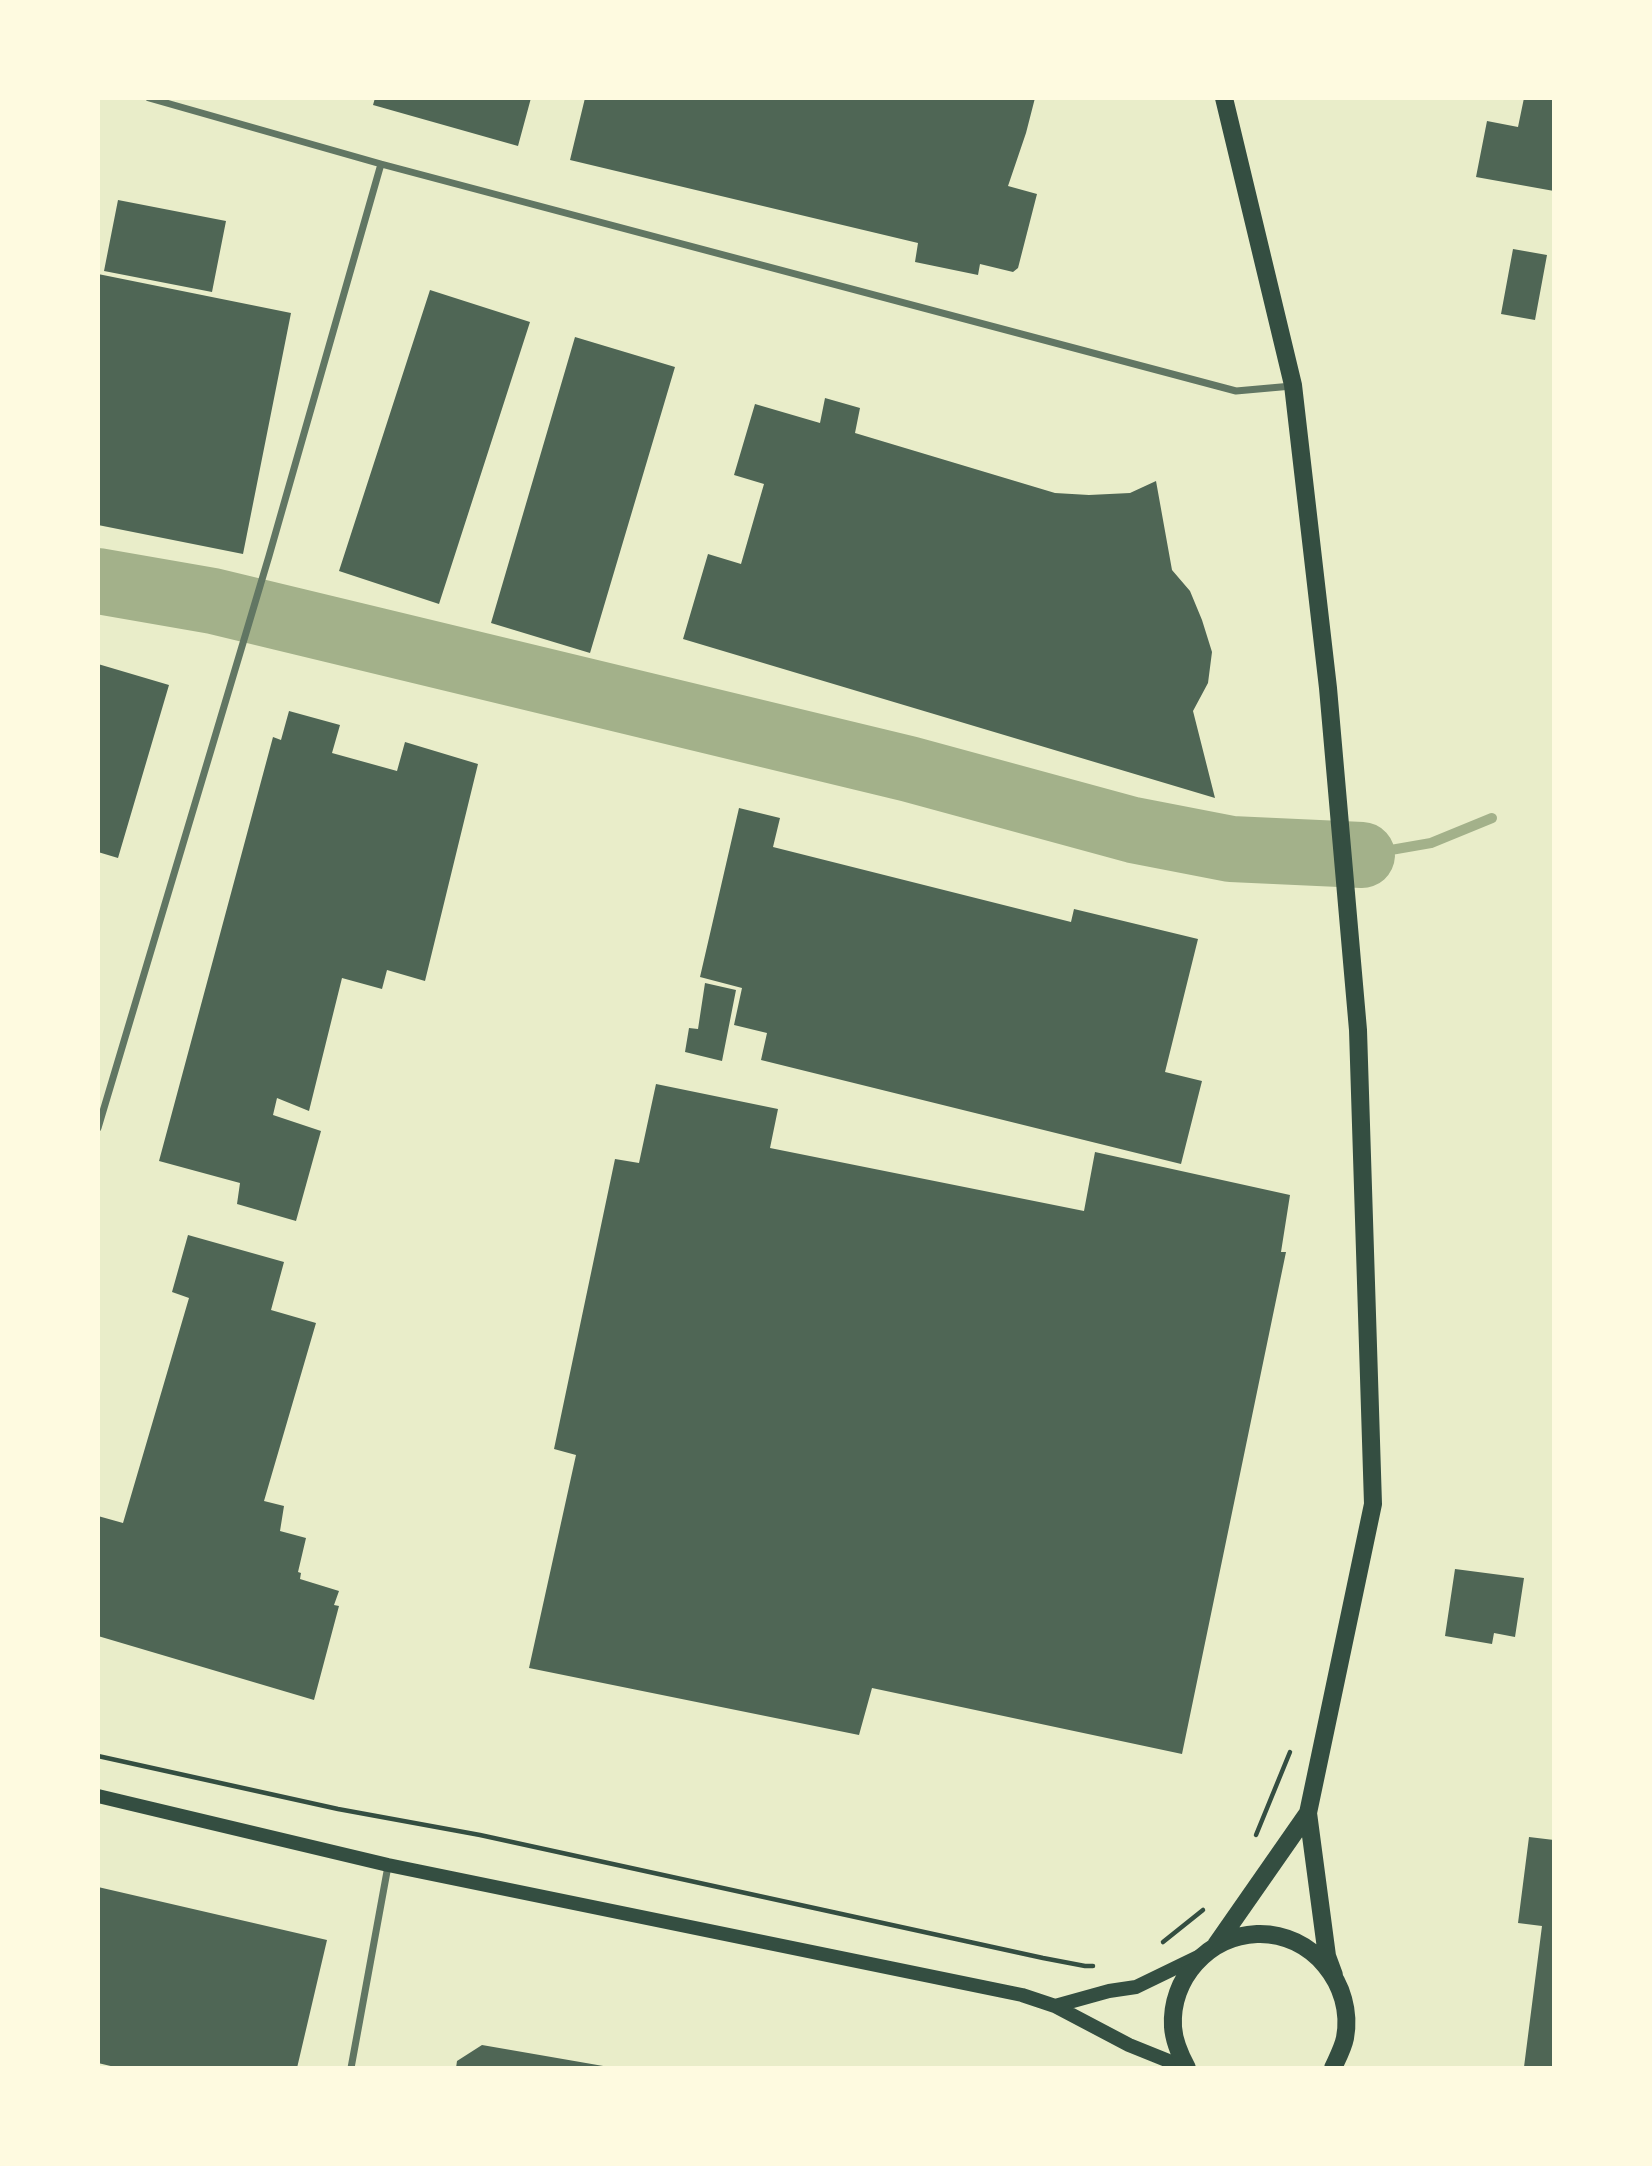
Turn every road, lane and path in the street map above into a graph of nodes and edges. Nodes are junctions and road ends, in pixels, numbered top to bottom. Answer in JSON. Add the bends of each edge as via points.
{"nodes":[{"id":1,"x":149,"y":98,"type":"edge"},
{"id":2,"x":1224,"y":98,"type":"edge"},
{"id":3,"x":381,"y":164,"type":"junction"},
{"id":4,"x":1293,"y":386,"type":"junction"},
{"id":5,"x":98,"y":1128,"type":"edge"},
{"id":6,"x":1293,"y":1739,"type":"dead end"},
{"id":7,"x":98,"y":1756,"type":"edge"},
{"id":8,"x":98,"y":1796,"type":"edge"},
{"id":9,"x":1308,"y":1812,"type":"junction"},
{"id":10,"x":1254,"y":1839,"type":"dead end"},
{"id":11,"x":388,"y":1866,"type":"junction"},
{"id":12,"x":1205,"y":1908,"type":"dead end"},
{"id":13,"x":1160,"y":1945,"type":"dead end"},
{"id":14,"x":1211,"y":1950,"type":"junction"},
{"id":15,"x":1096,"y":1966,"type":"dead end"},
{"id":16,"x":1334,"y":1975,"type":"junction"},
{"id":17,"x":1055,"y":2006,"type":"junction"},
{"id":18,"x":351,"y":2068,"type":"edge"},
{"id":19,"x":1186,"y":2068,"type":"edge"},
{"id":20,"x":1333,"y":2068,"type":"edge"}],
"edges":[{"from":1,"to":3,"type":"street"},
{"from":2,"to":4,"type":"main road"},
{"from":3,"to":4,"type":"street","via":[[1236,391]]},
{"from":3,"to":5,"type":"street"},
{"from":4,"to":9,"type":"main road","via":[[1328,688],[1358,1030],[1373,1504]]},
{"from":6,"to":10,"type":"path"},
{"from":7,"to":15,"type":"path"},
{"from":8,"to":11,"type":"main road"},
{"from":9,"to":14,"type":"main road"},
{"from":9,"to":16,"type":"main road","via":[[1327,1956]]},
{"from":11,"to":17,"type":"main road","via":[[1022,1995]]},
{"from":11,"to":18,"type":"street"},
{"from":12,"to":13,"type":"path"},
{"from":14,"to":16,"type":"main road","via":[[1236,1937],[1281,1937],[1302,1944]]},
{"from":14,"to":17,"type":"main road","via":[[1136,1987]]},
{"from":14,"to":19,"type":"main road","via":[[1191,1968],[1174,2007],[1177,2049]]},
{"from":16,"to":20,"type":"main road","via":[[1346,2006],[1345,2039]]},
{"from":17,"to":19,"type":"main road","via":[[1129,2045]]}]}
